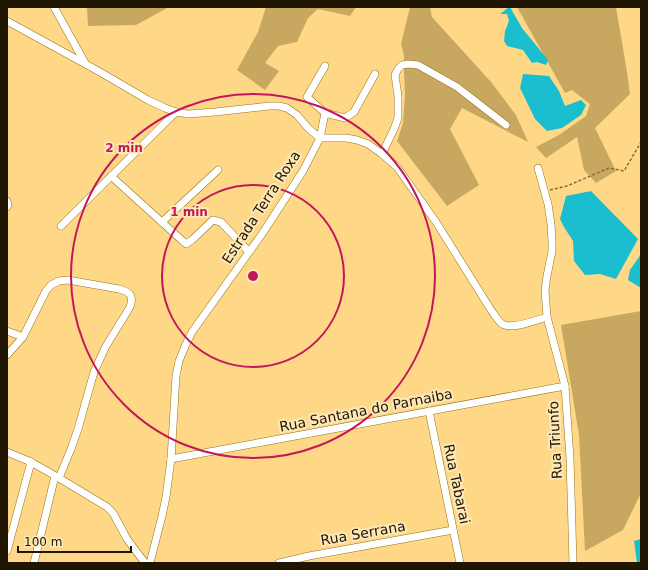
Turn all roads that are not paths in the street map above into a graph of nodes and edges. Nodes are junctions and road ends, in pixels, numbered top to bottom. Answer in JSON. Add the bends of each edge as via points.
{"nodes":[{"id":1,"x":54,"y":7,"type":"edge"},
{"id":2,"x":7,"y":21,"type":"edge"},
{"id":3,"x":86,"y":64,"type":"junction"},
{"id":4,"x":325,"y":66,"type":"dead end"},
{"id":5,"x":375,"y":74,"type":"dead end"},
{"id":6,"x":176,"y":112,"type":"junction"},
{"id":7,"x":325,"y":113,"type":"junction"},
{"id":8,"x":506,"y":125,"type":"dead end"},
{"id":9,"x":320,"y":138,"type":"junction"},
{"id":10,"x":382,"y":154,"type":"junction"},
{"id":11,"x":538,"y":168,"type":"dead end"},
{"id":12,"x":218,"y":170,"type":"dead end"},
{"id":13,"x":111,"y":176,"type":"junction"},
{"id":14,"x":7,"y":201,"type":"edge"},
{"id":15,"x":7,"y":207,"type":"edge"},
{"id":16,"x":162,"y":222,"type":"junction"},
{"id":17,"x":61,"y":226,"type":"dead end"},
{"id":18,"x":248,"y":252,"type":"junction"},
{"id":19,"x":547,"y":317,"type":"junction"},
{"id":20,"x":7,"y":331,"type":"edge"},
{"id":21,"x":23,"y":337,"type":"junction"},
{"id":22,"x":7,"y":355,"type":"edge"},
{"id":23,"x":565,"y":386,"type":"junction"},
{"id":24,"x":429,"y":411,"type":"junction"},
{"id":25,"x":7,"y":452,"type":"edge"},
{"id":26,"x":171,"y":459,"type":"junction"},
{"id":27,"x":31,"y":462,"type":"junction"},
{"id":28,"x":57,"y":477,"type":"junction"},
{"id":29,"x":453,"y":530,"type":"junction"},
{"id":30,"x":7,"y":551,"type":"edge"},
{"id":31,"x":34,"y":563,"type":"edge"},
{"id":32,"x":145,"y":563,"type":"edge"},
{"id":33,"x":150,"y":563,"type":"edge"},
{"id":34,"x":279,"y":563,"type":"edge"},
{"id":35,"x":460,"y":563,"type":"edge"},
{"id":36,"x":574,"y":563,"type":"edge"}],
"edges":[{"from":1,"to":3,"type":"street"},
{"from":2,"to":3,"type":"street"},
{"from":3,"to":6,"type":"street","via":[[148,100]]},
{"from":4,"to":7,"type":"street","via":[[307,97]]},
{"from":5,"to":7,"type":"street","via":[[354,112],[344,118]]},
{"from":6,"to":9,"type":"street","via":[[188,114],[280,106],[297,115]]},
{"from":6,"to":13,"type":"street"},
{"from":7,"to":9,"type":"street","name":"Estrada Terra Roxa"},
{"from":8,"to":10,"type":"street","via":[[457,87],[418,65],[402,65],[395,76],[398,118]]},
{"from":9,"to":10,"type":"street","via":[[357,140]]},
{"from":9,"to":18,"type":"street","name":"Estrada Terra Roxa","via":[[303,171]]},
{"from":10,"to":19,"type":"street","via":[[397,167],[436,222],[501,323],[514,326]]},
{"from":11,"to":19,"type":"street","name":"Rua Triunfo","via":[[550,217],[552,242],[545,290]]},
{"from":12,"to":16,"type":"street"},
{"from":13,"to":16,"type":"street"},
{"from":13,"to":17,"type":"street"},
{"from":14,"to":15,"type":"street"},
{"from":16,"to":18,"type":"street","via":[[186,244],[213,220],[221,222]]},
{"from":18,"to":26,"type":"street","name":"Estrada Terra Roxa","via":[[192,332],[179,361]]},
{"from":19,"to":23,"type":"street","name":"Rua Triunfo"},
{"from":20,"to":21,"type":"street"},
{"from":21,"to":22,"type":"street"},
{"from":21,"to":28,"type":"street","via":[[46,292],[51,285],[59,281],[68,280],[119,289],[131,295],[130,307],[106,346],[94,372],[71,450]]},
{"from":23,"to":24,"type":"street","name":"Rua Santana do Parnaiba"},
{"from":23,"to":36,"type":"street","name":"Rua Triunfo"},
{"from":24,"to":26,"type":"street","name":"Rua Santana do Parnaiba"},
{"from":24,"to":29,"type":"street","name":"Rua Tabarai"},
{"from":25,"to":27,"type":"street"},
{"from":26,"to":33,"type":"street","name":"Estrada Terra Roxa","via":[[166,497]]},
{"from":27,"to":28,"type":"street"},
{"from":27,"to":30,"type":"street"},
{"from":28,"to":31,"type":"street"},
{"from":28,"to":32,"type":"street","via":[[107,506]]},
{"from":29,"to":34,"type":"street","name":"Rua Serrana"},
{"from":29,"to":35,"type":"street","name":"Rua Tabarai"}]}
